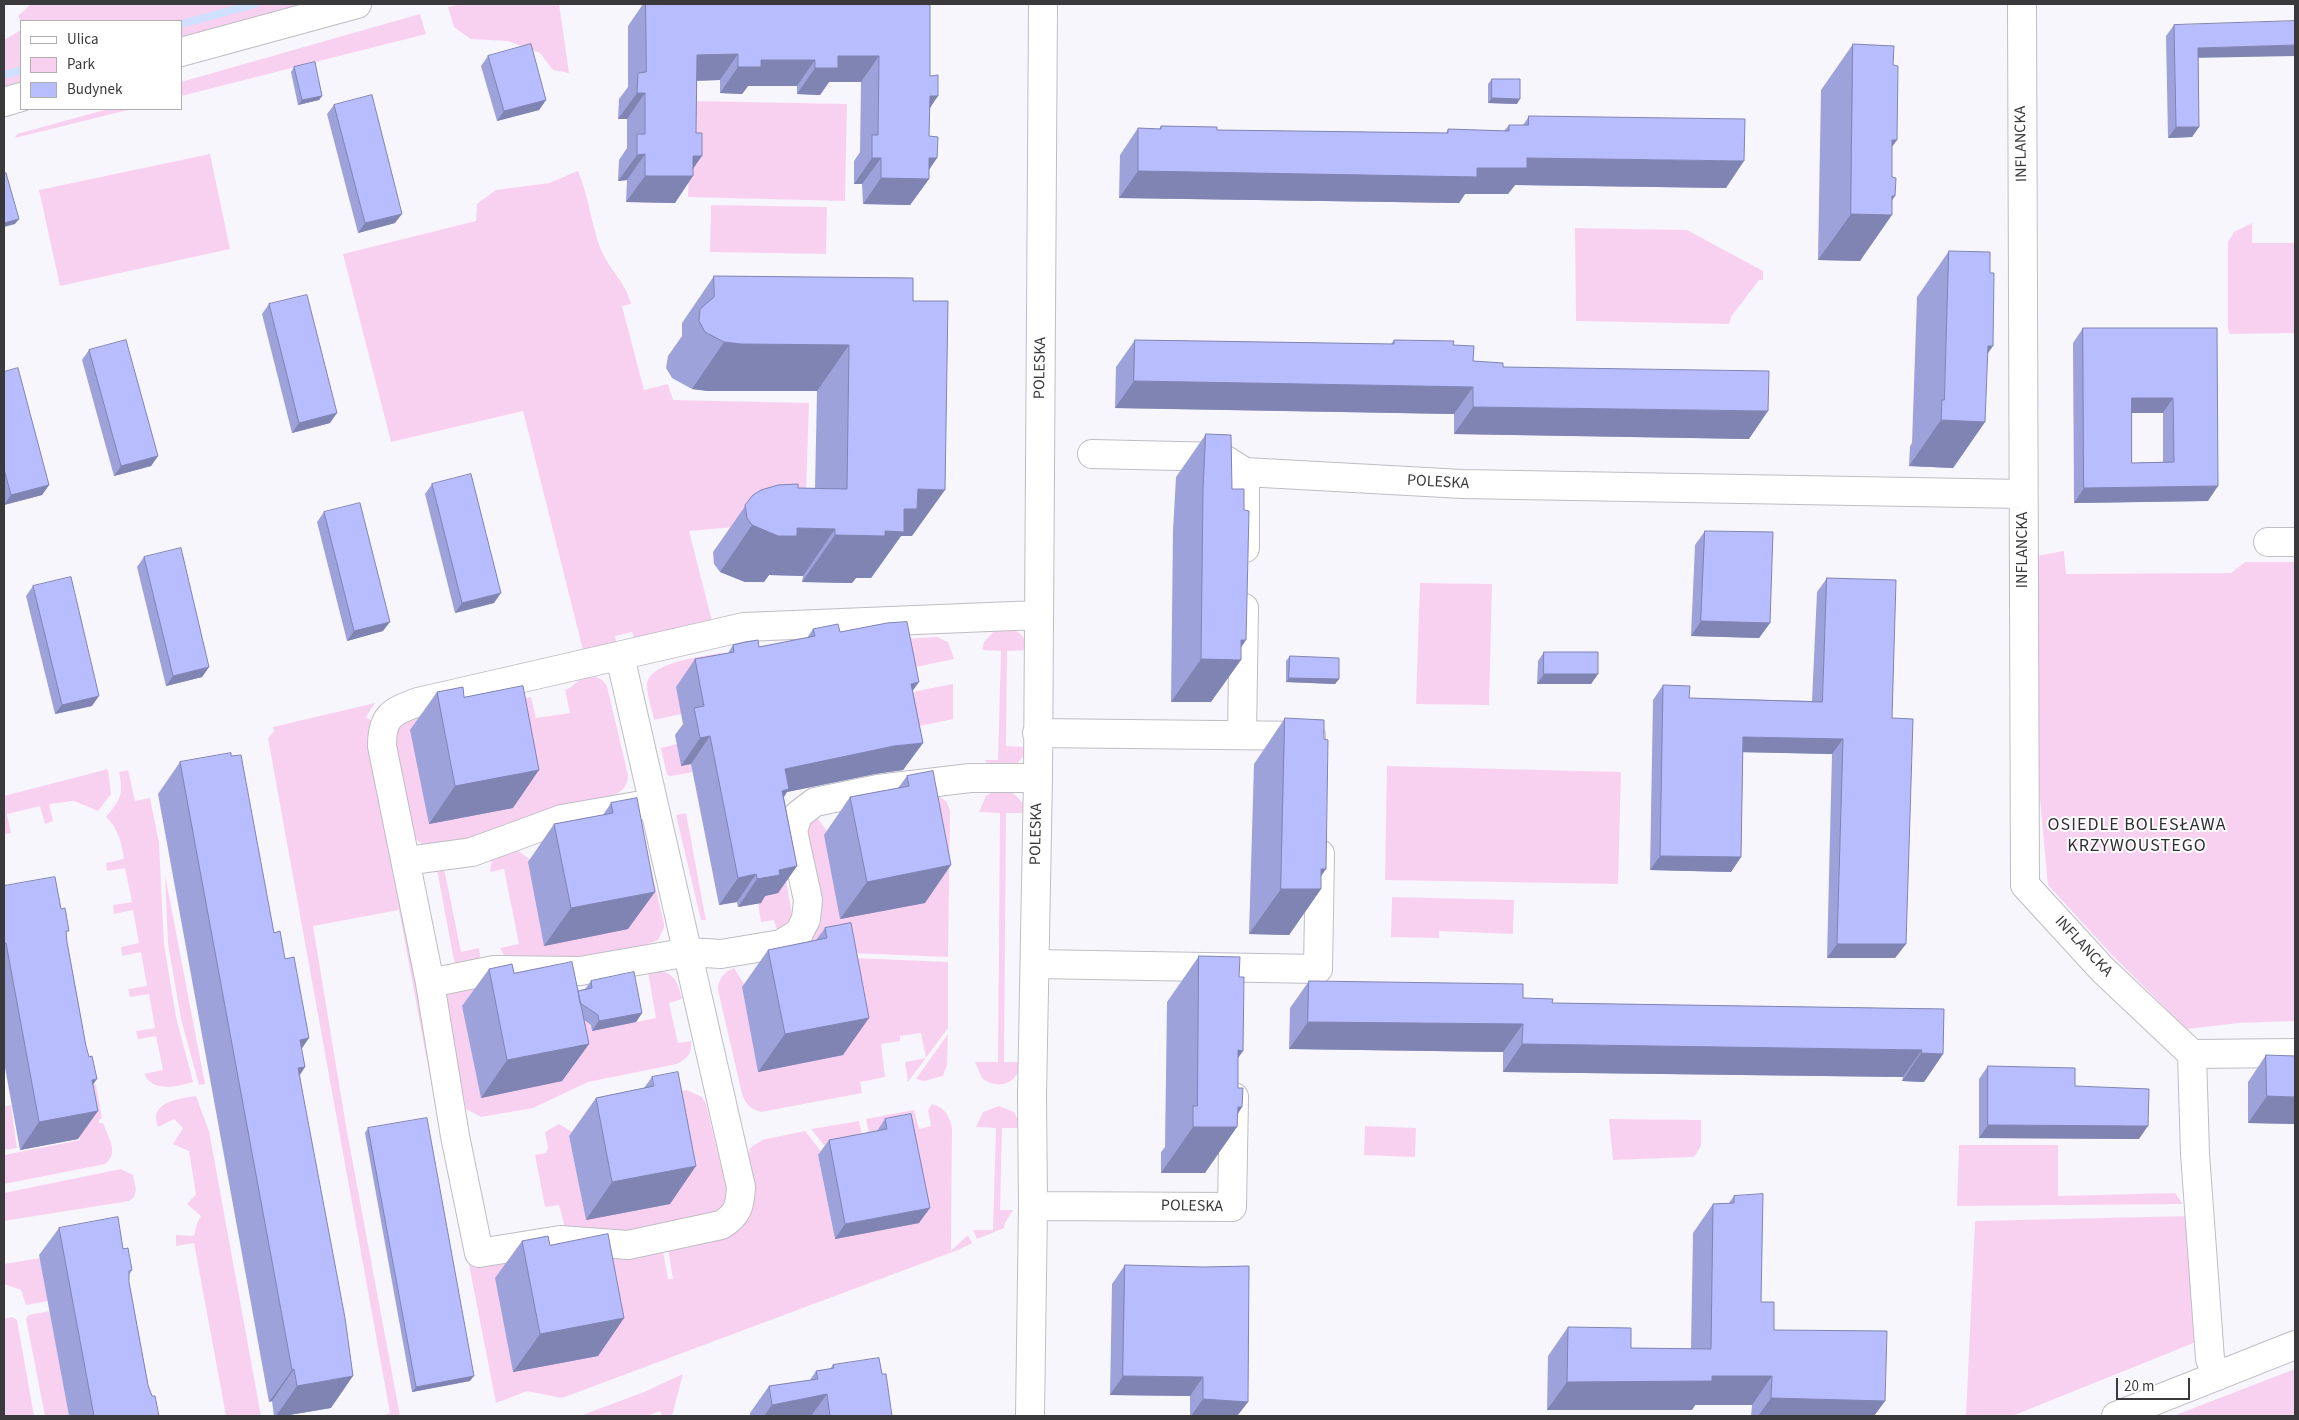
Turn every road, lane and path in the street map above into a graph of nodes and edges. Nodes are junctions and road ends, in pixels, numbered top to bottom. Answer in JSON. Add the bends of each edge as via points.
{"nodes":[{"id":1,"x":357,"y":4,"type":"edge"},
{"id":2,"x":1043,"y":4,"type":"edge"},
{"id":3,"x":2022,"y":4,"type":"edge"},
{"id":4,"x":182,"y":52,"type":"edge"},
{"id":5,"x":20,"y":97,"type":"edge"},
{"id":6,"x":4,"y":102,"type":"edge"},
{"id":7,"x":1092,"y":454,"type":"dead end"},
{"id":8,"x":1246,"y":472,"type":"junction"},
{"id":9,"x":1631,"y":489,"type":"joint"},
{"id":10,"x":2023,"y":494,"type":"junction"},
{"id":11,"x":2268,"y":542,"type":"dead end"},
{"id":12,"x":2295,"y":542,"type":"edge"},
{"id":13,"x":1038,"y":615,"type":"junction"},
{"id":14,"x":620,"y":656,"type":"junction"},
{"id":15,"x":1037,"y":733,"type":"junction"},
{"id":16,"x":1242,"y":734,"type":"junction"},
{"id":17,"x":1323,"y":755,"type":"edge"},
{"id":18,"x":1038,"y":778,"type":"junction"},
{"id":19,"x":654,"y":803,"type":"junction"},
{"id":20,"x":1321,"y":833,"type":"edge"},
{"id":21,"x":406,"y":862,"type":"junction"},
{"id":22,"x":689,"y":952,"type":"junction"},
{"id":23,"x":1036,"y":964,"type":"junction"},
{"id":24,"x":430,"y":983,"type":"junction"},
{"id":25,"x":2295,"y":1053,"type":"edge"},
{"id":26,"x":2192,"y":1054,"type":"junction"},
{"id":27,"x":1234,"y":1068,"type":"edge"},
{"id":28,"x":1033,"y":1206,"type":"junction"},
{"id":29,"x":2295,"y":1345,"type":"edge"},
{"id":30,"x":2217,"y":1376,"type":"junction"},
{"id":31,"x":1030,"y":1416,"type":"edge"},
{"id":32,"x":2116,"y":1416,"type":"edge"}],
"edges":[{"from":1,"to":4,"type":"street"},
{"from":2,"to":13,"type":"street","name":"POLESKA"},
{"from":3,"to":10,"type":"street","name":"INFLANCKA"},
{"from":5,"to":6,"type":"street"},
{"from":7,"to":8,"type":"street","name":"POLESKA","via":[[1221,457]]},
{"from":8,"to":9,"type":"street","name":"POLESKA"},
{"from":8,"to":16,"type":"street"},
{"from":9,"to":10,"type":"street","name":"INFLANCKA"},
{"from":10,"to":26,"type":"street","name":"INFLANCKA","via":[[2025,885],[2103,970]]},
{"from":11,"to":12,"type":"street"},
{"from":13,"to":14,"type":"street","via":[[744,627]]},
{"from":13,"to":15,"type":"street","name":"POLESKA"},
{"from":14,"to":19,"type":"street"},
{"from":14,"to":21,"type":"street","via":[[418,702],[388,717],[382,730],[382,746]]},
{"from":15,"to":16,"type":"street"},
{"from":15,"to":18,"type":"street","name":"POLESKA"},
{"from":16,"to":17,"type":"street","via":[[1323,736]]},
{"from":18,"to":22,"type":"street","via":[[962,779],[878,789],[815,802],[798,815],[793,831],[808,900],[806,919],[799,933],[781,944],[728,953]]},
{"from":18,"to":23,"type":"street","name":"POLESKA"},
{"from":19,"to":21,"type":"street","via":[[562,819],[472,852]]},
{"from":19,"to":22,"type":"street"},
{"from":20,"to":23,"type":"street","via":[[1318,970],[1236,978]]},
{"from":21,"to":24,"type":"street"},
{"from":22,"to":24,"type":"street","via":[[580,971],[494,970]]},
{"from":22,"to":24,"type":"street","via":[[741,1186],[740,1204],[732,1218],[721,1225],[628,1245],[560,1240],[479,1253],[455,1136]]},
{"from":23,"to":28,"type":"street","name":"POLESKA"},
{"from":25,"to":26,"type":"street"},
{"from":26,"to":30,"type":"street","via":[[2195,1154],[2210,1359]]},
{"from":27,"to":28,"type":"street","name":"POLESKA","via":[[1232,1207]]},
{"from":28,"to":31,"type":"street","name":"POLESKA"},
{"from":29,"to":30,"type":"street"},
{"from":30,"to":32,"type":"street"}]}
